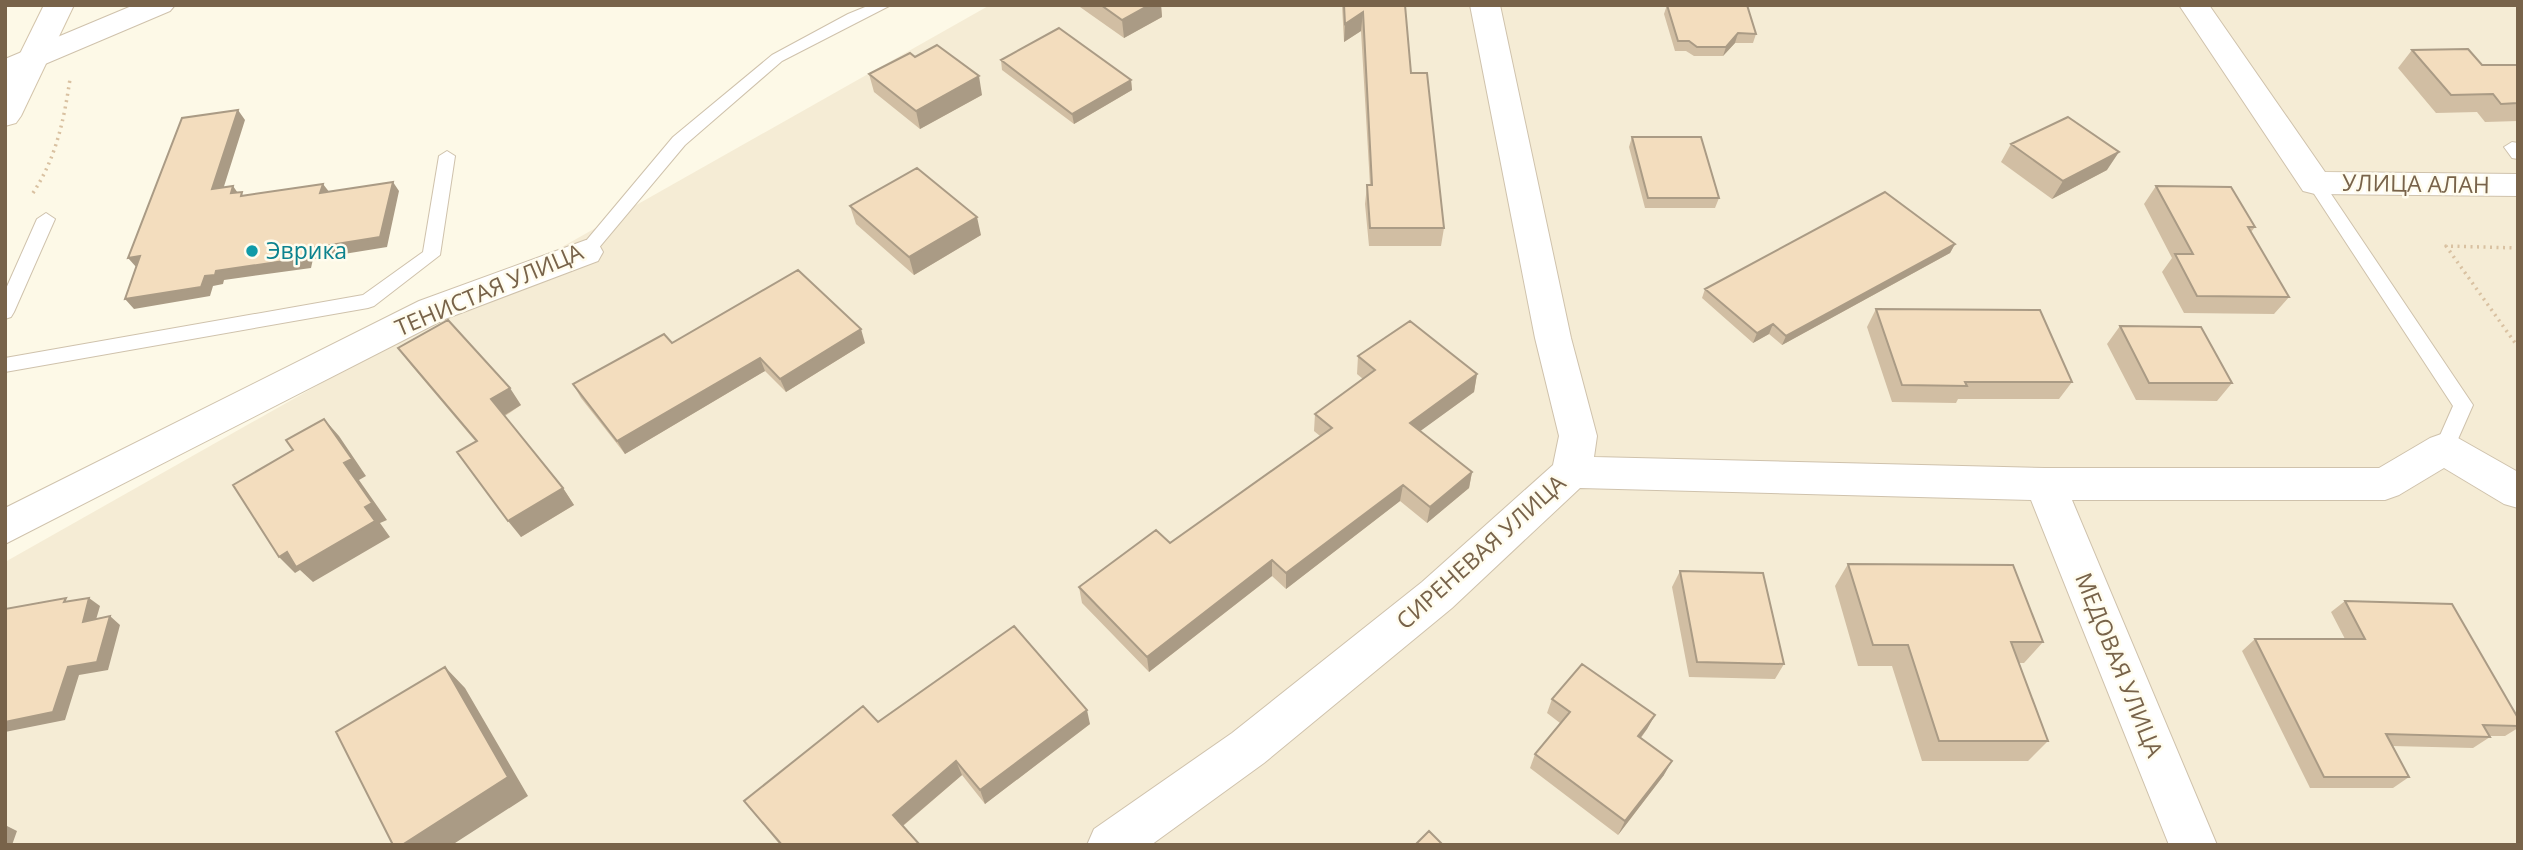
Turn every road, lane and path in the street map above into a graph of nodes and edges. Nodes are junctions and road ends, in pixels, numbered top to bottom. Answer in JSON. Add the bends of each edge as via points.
{"nodes":[{"id":1,"x":59,"y":5,"type":"edge"},
{"id":2,"x":159,"y":5,"type":"edge"},
{"id":3,"x":884,"y":5,"type":"edge"},
{"id":4,"x":1485,"y":5,"type":"edge"},
{"id":5,"x":2194,"y":5,"type":"edge"},
{"id":6,"x":92,"y":35,"type":"junction"},
{"id":7,"x":33,"y":59,"type":"junction"},
{"id":8,"x":5,"y":71,"type":"edge"},
{"id":9,"x":5,"y":116,"type":"edge"},
{"id":10,"x":447,"y":156,"type":"dead end"},
{"id":11,"x":2315,"y":183,"type":"junction"},
{"id":12,"x":2518,"y":185,"type":"edge"},
{"id":13,"x":29,"y":198,"type":"dead end"},
{"id":14,"x":46,"y":219,"type":"dead end"},
{"id":15,"x":2518,"y":248,"type":"edge"},
{"id":16,"x":586,"y":252,"type":"joint"},
{"id":17,"x":5,"y":312,"type":"edge"},
{"id":18,"x":2512,"y":339,"type":"junction"},
{"id":19,"x":2518,"y":342,"type":"edge"},
{"id":20,"x":2518,"y":347,"type":"edge"},
{"id":21,"x":5,"y":365,"type":"edge"},
{"id":22,"x":2444,"y":449,"type":"junction"},
{"id":23,"x":1571,"y":472,"type":"junction"},
{"id":24,"x":2045,"y":484,"type":"junction"},
{"id":25,"x":2518,"y":492,"type":"edge"},
{"id":26,"x":5,"y":527,"type":"edge"},
{"id":27,"x":1111,"y":845,"type":"edge"},
{"id":28,"x":2193,"y":845,"type":"edge"}],
"edges":[{"from":1,"to":7,"type":"street"},
{"from":2,"to":6,"type":"street"},
{"from":3,"to":16,"type":"lane","name":"ТЕНИСТАЯ УЛИЦА","via":[[777,58],[679,141]]},
{"from":4,"to":23,"type":"street","name":"СИРЕНЕВАЯ УЛИЦА","via":[[1553,338],[1578,436]]},
{"from":5,"to":11,"type":"street"},
{"from":6,"to":7,"type":"street"},
{"from":6,"to":13,"type":"path","via":[[71,69],[65,118],[45,177]]},
{"from":7,"to":8,"type":"street"},
{"from":7,"to":9,"type":"street"},
{"from":10,"to":21,"type":"lane","via":[[431,255],[368,301]]},
{"from":11,"to":12,"type":"street","name":"УЛИЦА АЛАН"},
{"from":11,"to":22,"type":"lane","via":[[2463,405]]},
{"from":14,"to":17,"type":"lane"},
{"from":15,"to":18,"type":"path","via":[[2446,246]]},
{"from":16,"to":26,"type":"street","name":"ТЕНИСТАЯ УЛИЦА","via":[[432,310]]},
{"from":18,"to":19,"type":"path"},
{"from":18,"to":20,"type":"path"},
{"from":22,"to":24,"type":"street","via":[[2385,484]]},
{"from":22,"to":25,"type":"street"},
{"from":23,"to":24,"type":"street"},
{"from":23,"to":27,"type":"street","name":"СИРЕНЕВАЯ УЛИЦА","via":[[1406,621],[1248,748]]},
{"from":24,"to":28,"type":"street","name":"МЕДОВАЯ УЛИЦА"}]}
